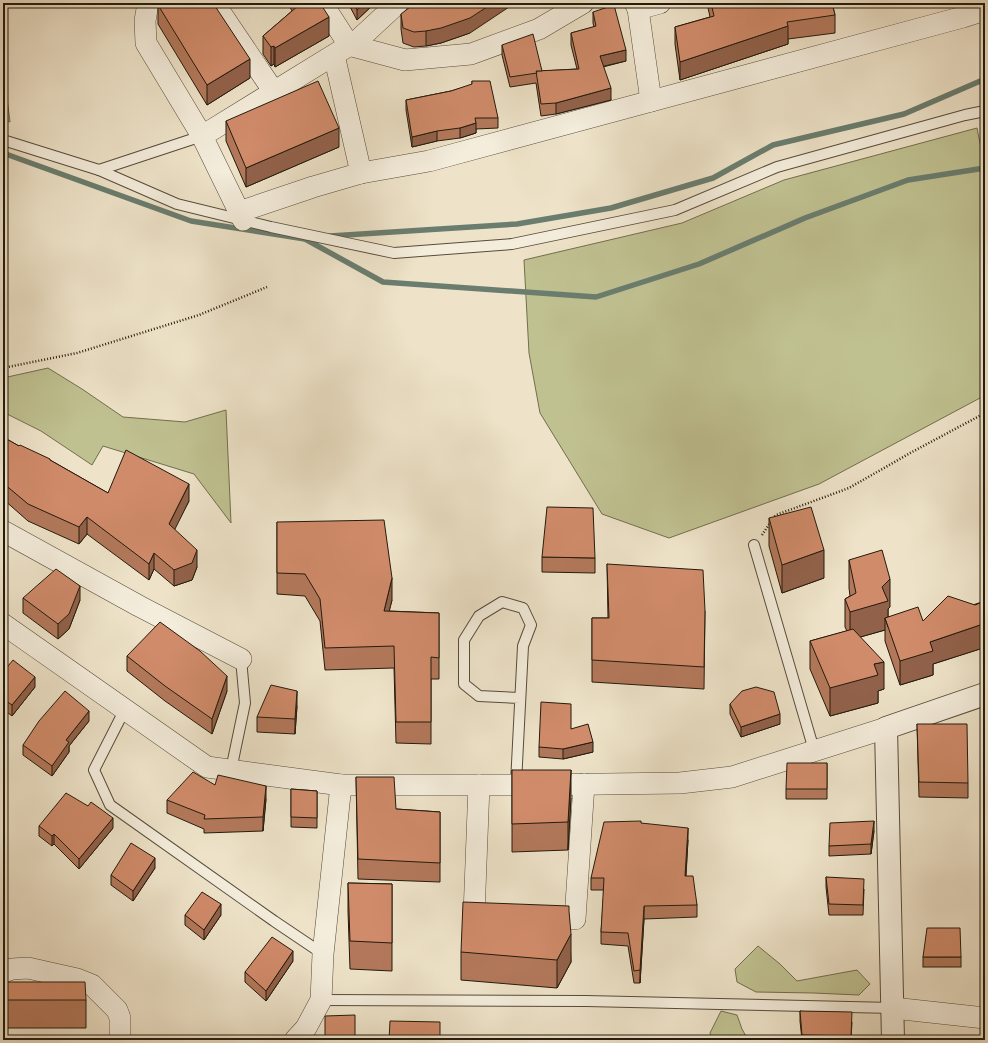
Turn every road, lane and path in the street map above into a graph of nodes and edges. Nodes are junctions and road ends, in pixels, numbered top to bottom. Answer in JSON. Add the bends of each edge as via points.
{"nodes":[{"id":1,"x":148,"y":3,"type":"edge"},
{"id":2,"x":214,"y":3,"type":"edge"},
{"id":3,"x":322,"y":3,"type":"edge"},
{"id":4,"x":398,"y":3,"type":"edge"},
{"id":5,"x":583,"y":3,"type":"edge"},
{"id":6,"x":660,"y":3,"type":"edge"},
{"id":7,"x":637,"y":6,"type":"edge"},
{"id":8,"x":961,"y":10,"type":"edge"},
{"id":9,"x":985,"y":10,"type":"edge"},
{"id":10,"x":341,"y":50,"type":"junction"},
{"id":11,"x":274,"y":92,"type":"junction"},
{"id":12,"x":651,"y":101,"type":"junction"},
{"id":13,"x":985,"y":111,"type":"edge"},
{"id":14,"x":202,"y":136,"type":"junction"},
{"id":15,"x":3,"y":140,"type":"edge"},
{"id":16,"x":99,"y":170,"type":"junction"},
{"id":17,"x":361,"y":173,"type":"junction"},
{"id":18,"x":241,"y":216,"type":"junction"},
{"id":19,"x":267,"y":287,"type":"dead end"},
{"id":20,"x":3,"y":368,"type":"edge"},
{"id":21,"x":985,"y":413,"type":"edge"},
{"id":22,"x":3,"y":531,"type":"edge"},
{"id":23,"x":754,"y":545,"type":"joint"},
{"id":24,"x":3,"y":624,"type":"edge"},
{"id":25,"x":241,"y":659,"type":"joint"},
{"id":26,"x":985,"y":694,"type":"edge"},
{"id":27,"x":520,"y":698,"type":"junction"},
{"id":28,"x":125,"y":709,"type":"junction"},
{"id":29,"x":886,"y":728,"type":"junction"},
{"id":30,"x":814,"y":750,"type":"junction"},
{"id":31,"x":231,"y":770,"type":"junction"},
{"id":32,"x":584,"y":784,"type":"junction"},
{"id":33,"x":341,"y":785,"type":"junction"},
{"id":34,"x":479,"y":785,"type":"junction"},
{"id":35,"x":516,"y":785,"type":"junction"},
{"id":36,"x":322,"y":954,"type":"junction"},
{"id":37,"x":3,"y":972,"type":"edge"},
{"id":38,"x":321,"y":1000,"type":"junction"},
{"id":39,"x":985,"y":1007,"type":"edge"},
{"id":40,"x":892,"y":1008,"type":"junction"},
{"id":41,"x":960,"y":1015,"type":"junction"},
{"id":42,"x":985,"y":1018,"type":"edge"},
{"id":43,"x":120,"y":1040,"type":"edge"},
{"id":44,"x":295,"y":1040,"type":"edge"},
{"id":45,"x":893,"y":1040,"type":"edge"}],
"edges":[{"from":1,"to":14,"type":"street","via":[[145,22],[146,43]]},
{"from":2,"to":11,"type":"street"},
{"from":3,"to":10,"type":"street"},
{"from":4,"to":10,"type":"street","via":[[358,40]]},
{"from":5,"to":10,"type":"street","via":[[539,29],[471,54],[405,60]]},
{"from":6,"to":7,"type":"street"},
{"from":7,"to":12,"type":"street"},
{"from":8,"to":9,"type":"street"},
{"from":8,"to":12,"type":"street"},
{"from":10,"to":11,"type":"street"},
{"from":10,"to":17,"type":"street"},
{"from":11,"to":14,"type":"street"},
{"from":12,"to":17,"type":"street","via":[[429,161]]},
{"from":13,"to":18,"type":"lane","via":[[777,167],[674,210],[512,244],[394,253],[270,227]]},
{"from":14,"to":16,"type":"lane"},
{"from":14,"to":18,"type":"street"},
{"from":15,"to":16,"type":"lane"},
{"from":16,"to":18,"type":"lane","via":[[177,204]]},
{"from":17,"to":18,"type":"street","via":[[313,187]]},
{"from":19,"to":20,"type":"path","via":[[199,316],[77,353]]},
{"from":21,"to":23,"type":"path","via":[[849,488],[776,515]]},
{"from":22,"to":25,"type":"street"},
{"from":23,"to":30,"type":"lane"},
{"from":24,"to":28,"type":"street"},
{"from":25,"to":31,"type":"lane","via":[[245,703]]},
{"from":26,"to":29,"type":"street"},
{"from":27,"to":27,"type":"lane","via":[[523,646],[531,625],[523,608],[502,602],[479,616],[464,640],[464,684],[479,696]]},
{"from":27,"to":35,"type":"lane"},
{"from":28,"to":31,"type":"street","via":[[207,767]]},
{"from":28,"to":36,"type":"lane","via":[[94,770],[110,805]]},
{"from":29,"to":30,"type":"street"},
{"from":29,"to":40,"type":"street"},
{"from":30,"to":32,"type":"street","via":[[732,777],[680,783]]},
{"from":31,"to":33,"type":"street"},
{"from":32,"to":34,"type":"street","via":[[575,918],[474,915]]},
{"from":32,"to":35,"type":"street"},
{"from":33,"to":34,"type":"street"},
{"from":33,"to":36,"type":"street"},
{"from":34,"to":35,"type":"street"},
{"from":36,"to":38,"type":"street"},
{"from":37,"to":43,"type":"street","via":[[28,968],[92,985],[117,1010],[120,1018]]},
{"from":38,"to":40,"type":"lane","via":[[586,1001]]},
{"from":38,"to":44,"type":"street","via":[[306,1028]]},
{"from":39,"to":41,"type":"street"},
{"from":40,"to":41,"type":"street"},
{"from":40,"to":45,"type":"street"},
{"from":41,"to":42,"type":"street"}]}
